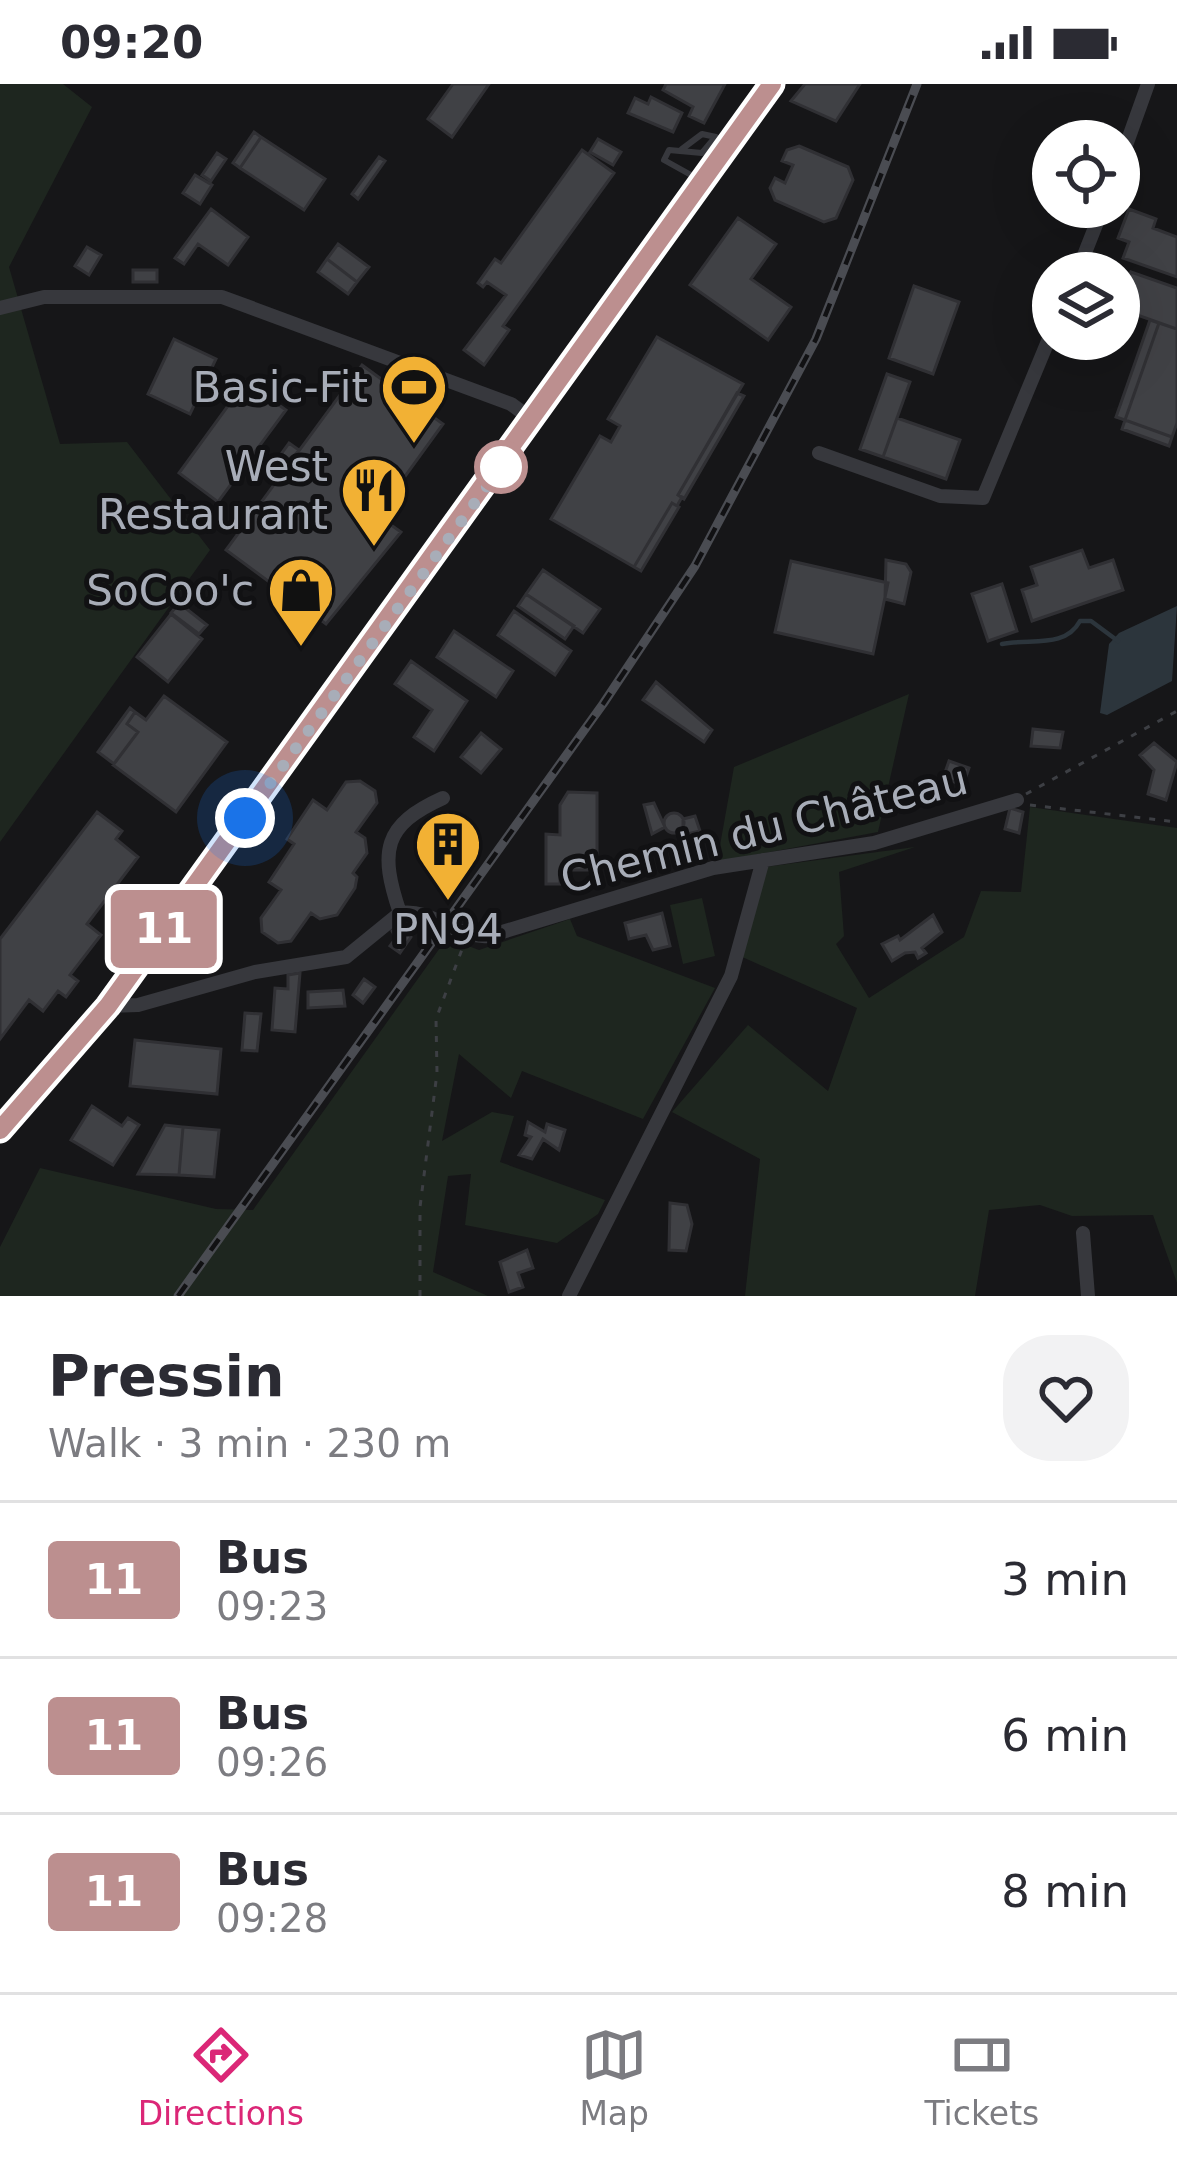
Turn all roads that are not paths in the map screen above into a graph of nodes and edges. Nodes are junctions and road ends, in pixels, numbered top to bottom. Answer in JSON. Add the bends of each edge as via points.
{"nodes":[{"id":1,"x":772,"y":84,"type":"edge"},
{"id":2,"x":1148,"y":84,"type":"edge"},
{"id":3,"x":1135,"y":120,"type":"edge"},
{"id":4,"x":725,"y":141,"type":"junction"},
{"id":5,"x":682,"y":149,"type":"junction"},
{"id":6,"x":703,"y":182,"type":"junction"},
{"id":7,"x":0,"y":308,"type":"edge"},
{"id":8,"x":1040,"y":360,"type":"edge"},
{"id":9,"x":534,"y":421,"type":"junction"},
{"id":10,"x":819,"y":453,"type":"dead end"},
{"id":11,"x":443,"y":798,"type":"dead end"},
{"id":12,"x":1017,"y":800,"type":"road end"},
{"id":13,"x":763,"y":860,"type":"junction"},
{"id":14,"x":400,"y":913,"type":"junction"},
{"id":15,"x":108,"y":1006,"type":"junction"},
{"id":16,"x":0,"y":1130,"type":"edge"},
{"id":17,"x":1083,"y":1233,"type":"dead end"},
{"id":18,"x":569,"y":1296,"type":"edge"},
{"id":19,"x":1088,"y":1296,"type":"edge"}],
"edges":[{"from":1,"to":4,"type":"main road"},
{"from":2,"to":3,"type":"street"},
{"from":4,"to":5,"type":"lane","via":[[702,153]]},
{"from":4,"to":5,"type":"lane","via":[[702,134]]},
{"from":4,"to":6,"type":"main road"},
{"from":5,"to":6,"type":"lane","via":[[664,160]]},
{"from":6,"to":9,"type":"main road"},
{"from":7,"to":9,"type":"street","via":[[44,297],[222,297],[511,404]]},
{"from":8,"to":10,"type":"street","via":[[983,498],[940,496]]},
{"from":9,"to":15,"type":"main road"},
{"from":11,"to":14,"type":"street","via":[[392,831],[388,867]]},
{"from":12,"to":13,"type":"street","name":"Chemin du Château","via":[[874,843]]},
{"from":13,"to":14,"type":"street","name":"Chemin du Château","via":[[500,934],[465,936],[424,914]]},
{"from":13,"to":18,"type":"street","via":[[731,976]]},
{"from":14,"to":15,"type":"street","via":[[346,958]]},
{"from":15,"to":16,"type":"main road"},
{"from":17,"to":19,"type":"street"}]}
